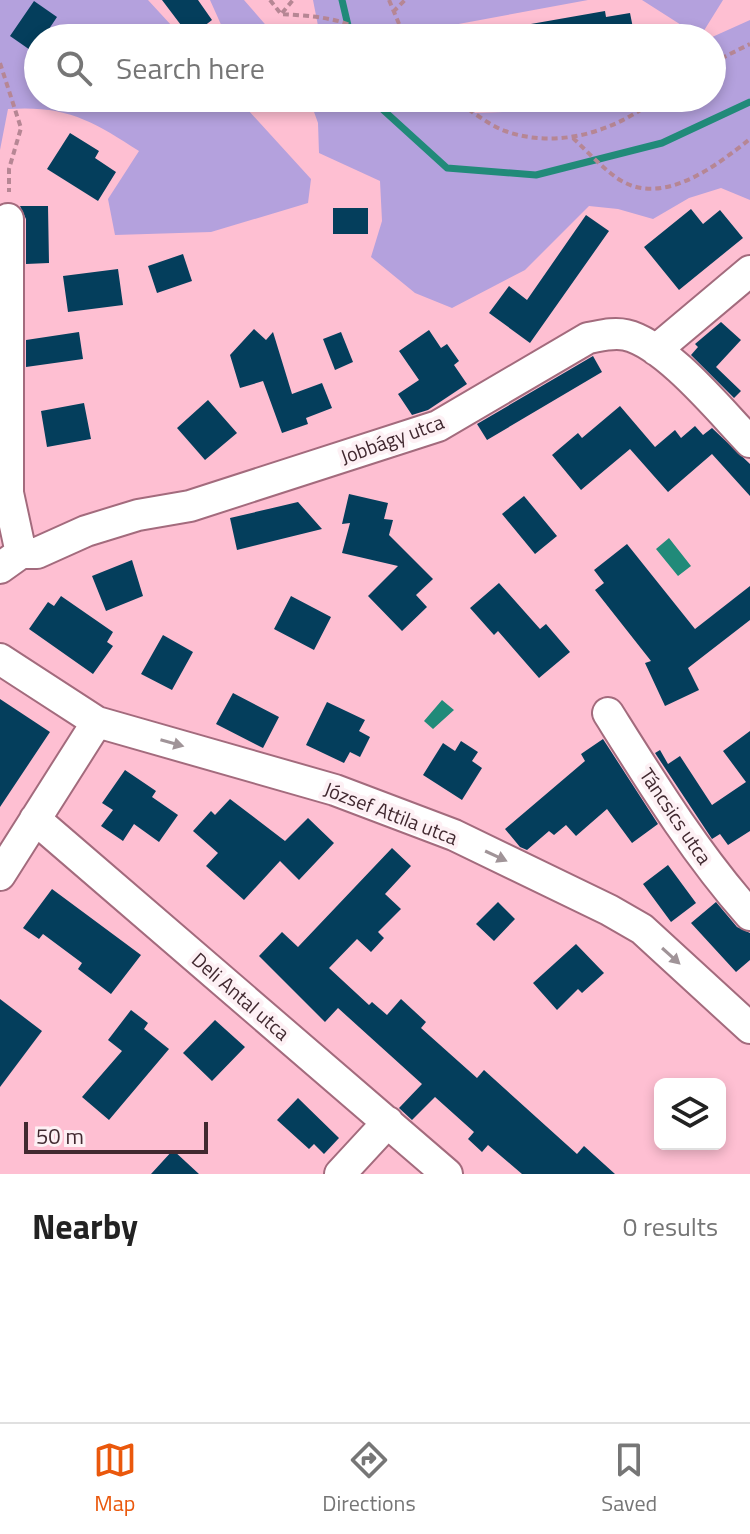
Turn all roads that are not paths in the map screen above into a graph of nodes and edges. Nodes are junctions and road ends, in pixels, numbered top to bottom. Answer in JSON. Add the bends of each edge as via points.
{"nodes":[{"id":1,"x":8,"y":219,"type":"road end"},
{"id":2,"x":750,"y":271,"type":"edge"},
{"id":3,"x":656,"y":350,"type":"junction"},
{"id":4,"x":750,"y":442,"type":"edge"},
{"id":5,"x":10,"y":560,"type":"edge"},
{"id":6,"x":0,"y":659,"type":"edge"},
{"id":7,"x":608,"y":713,"type":"dead end"},
{"id":8,"x":97,"y":722,"type":"junction"},
{"id":9,"x":35,"y":819,"type":"junction"},
{"id":10,"x":0,"y":875,"type":"edge"},
{"id":11,"x":750,"y":915,"type":"edge"},
{"id":12,"x":750,"y":1028,"type":"edge"},
{"id":13,"x":388,"y":1122,"type":"junction"},
{"id":14,"x":340,"y":1174,"type":"edge"},
{"id":15,"x":447,"y":1174,"type":"edge"}],
"edges":[{"from":1,"to":5,"type":"street"},
{"from":2,"to":3,"type":"street"},
{"from":3,"to":4,"type":"street"},
{"from":3,"to":5,"type":"street","name":"Jobbágy utca","via":[[627,335],[588,338],[438,426],[190,506],[138,515]]},
{"from":6,"to":8,"type":"street","name":"József Attila utca"},
{"from":7,"to":11,"type":"street","name":"Táncsics utca","via":[[683,830]]},
{"from":8,"to":9,"type":"street"},
{"from":8,"to":12,"type":"street","name":"József Attila utca","one_way":true,"via":[[335,790],[454,835],[642,929]]},
{"from":9,"to":10,"type":"street"},
{"from":9,"to":13,"type":"street","name":"Deli Antal utca"},
{"from":13,"to":14,"type":"street"},
{"from":13,"to":15,"type":"street","name":"Deli Antal utca"}]}
